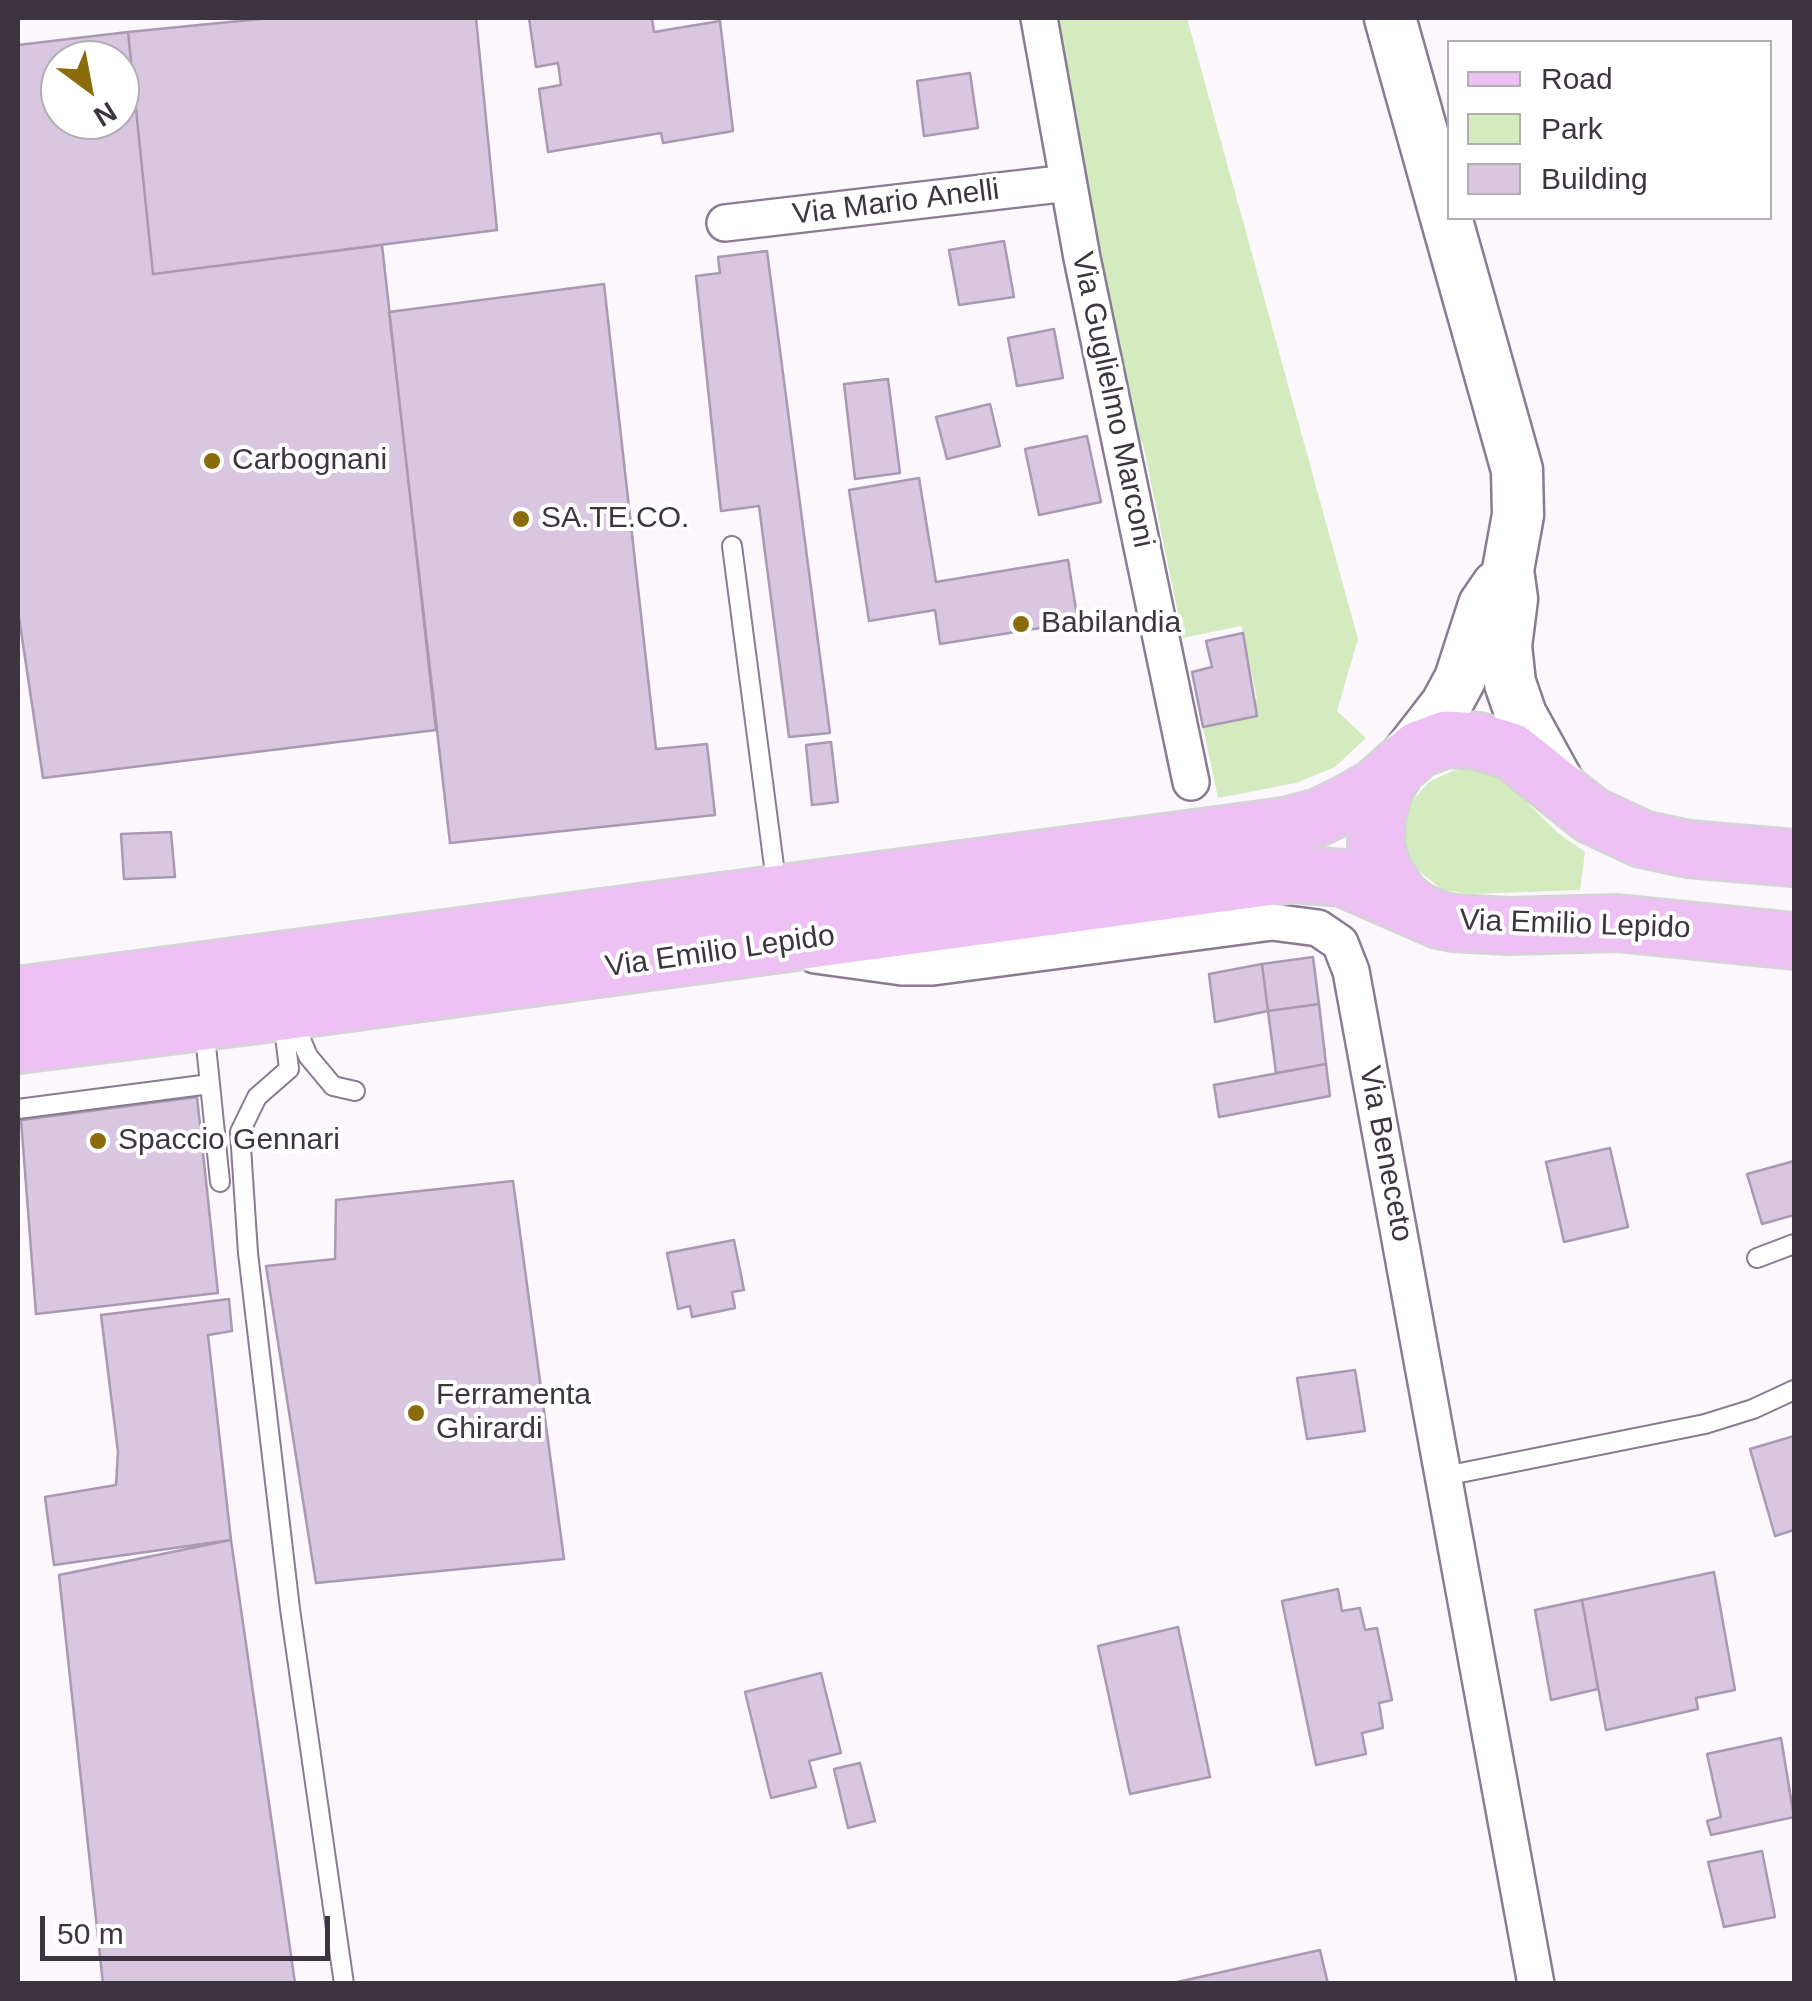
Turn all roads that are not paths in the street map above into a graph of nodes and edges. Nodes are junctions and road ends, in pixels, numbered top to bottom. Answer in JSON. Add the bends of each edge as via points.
{"nodes":[{"id":1,"x":1039,"y":18,"type":"edge"},
{"id":2,"x":1390,"y":18,"type":"edge"},
{"id":3,"x":1068,"y":183,"type":"junction"},
{"id":4,"x":1447,"y":218,"type":"edge"},
{"id":5,"x":1447,"y":220,"type":"edge"},
{"id":6,"x":724,"y":223,"type":"dead end"},
{"id":7,"x":732,"y":546,"type":"dead end"},
{"id":8,"x":1508,"y":564,"type":"junction"},
{"id":9,"x":1398,"y":767,"type":"junction"},
{"id":10,"x":1191,"y":782,"type":"dead end"},
{"id":11,"x":1576,"y":805,"type":"junction"},
{"id":12,"x":1794,"y":858,"type":"edge"},
{"id":13,"x":777,"y":895,"type":"junction"},
{"id":14,"x":1428,"y":915,"type":"junction"},
{"id":15,"x":1794,"y":941,"type":"edge"},
{"id":16,"x":723,"y":952,"type":"junction"},
{"id":17,"x":18,"y":995,"type":"edge"},
{"id":18,"x":290,"y":1011,"type":"junction"},
{"id":19,"x":190,"y":1024,"type":"junction"},
{"id":20,"x":18,"y":1044,"type":"edge"},
{"id":21,"x":210,"y":1084,"type":"junction"},
{"id":22,"x":354,"y":1091,"type":"dead end"},
{"id":23,"x":18,"y":1108,"type":"edge"},
{"id":24,"x":220,"y":1182,"type":"dead end"},
{"id":25,"x":1794,"y":1244,"type":"edge"},
{"id":26,"x":1757,"y":1258,"type":"dead end"},
{"id":27,"x":1794,"y":1390,"type":"edge"},
{"id":28,"x":1445,"y":1476,"type":"junction"},
{"id":29,"x":344,"y":1984,"type":"edge"},
{"id":30,"x":1536,"y":1984,"type":"edge"}],
"edges":[{"from":1,"to":3,"type":"street","name":"Via Guglielmo Marconi"},
{"from":2,"to":4,"type":"street"},
{"from":3,"to":6,"type":"street","name":"Via Mario Anelli"},
{"from":3,"to":10,"type":"street","name":"Via Guglielmo Marconi"},
{"from":5,"to":8,"type":"street","via":[[1514,454],[1518,498]]},
{"from":7,"to":13,"type":"lane"},
{"from":8,"to":9,"type":"street","via":[[1484,605],[1446,705]]},
{"from":8,"to":11,"type":"street","via":[[1506,646],[1514,700]]},
{"from":9,"to":11,"type":"main road","name":"Via Emilio Lepido","via":[[1432,743],[1478,740],[1520,756]]},
{"from":9,"to":13,"type":"main road","name":"Via Emilio Lepido","via":[[1348,803],[1285,826]]},
{"from":9,"to":14,"type":"main road","name":"Via Emilio Lepido","via":[[1379,805],[1376,846],[1394,889]]},
{"from":11,"to":12,"type":"main road","name":"Via Emilio Lepido","via":[[1663,845]]},
{"from":13,"to":17,"type":"main road","name":"Via Emilio Lepido"},
{"from":14,"to":15,"type":"main road","name":"Via Emilio Lepido","via":[[1488,926],[1668,926]]},
{"from":14,"to":16,"type":"main road","name":"Via Emilio Lepido","via":[[1343,878],[1294,874]]},
{"from":16,"to":18,"type":"main road","name":"Via Emilio Lepido"},
{"from":16,"to":28,"type":"street","name":"Via Beneceto","via":[[792,952],[917,968],[1257,923],[1299,923],[1335,938],[1351,971]]},
{"from":18,"to":19,"type":"main road","name":"Via Emilio Lepido"},
{"from":18,"to":22,"type":"lane","via":[[308,1056],[333,1086]]},
{"from":18,"to":29,"type":"lane","via":[[289,1069],[257,1097],[240,1132],[290,1609]]},
{"from":19,"to":20,"type":"main road","name":"Via Emilio Lepido"},
{"from":19,"to":21,"type":"lane","via":[[206,1046]]},
{"from":21,"to":23,"type":"lane"},
{"from":21,"to":24,"type":"lane"},
{"from":25,"to":26,"type":"lane"},
{"from":27,"to":28,"type":"lane","via":[[1705,1424]]},
{"from":28,"to":30,"type":"street","name":"Via Beneceto"}]}
